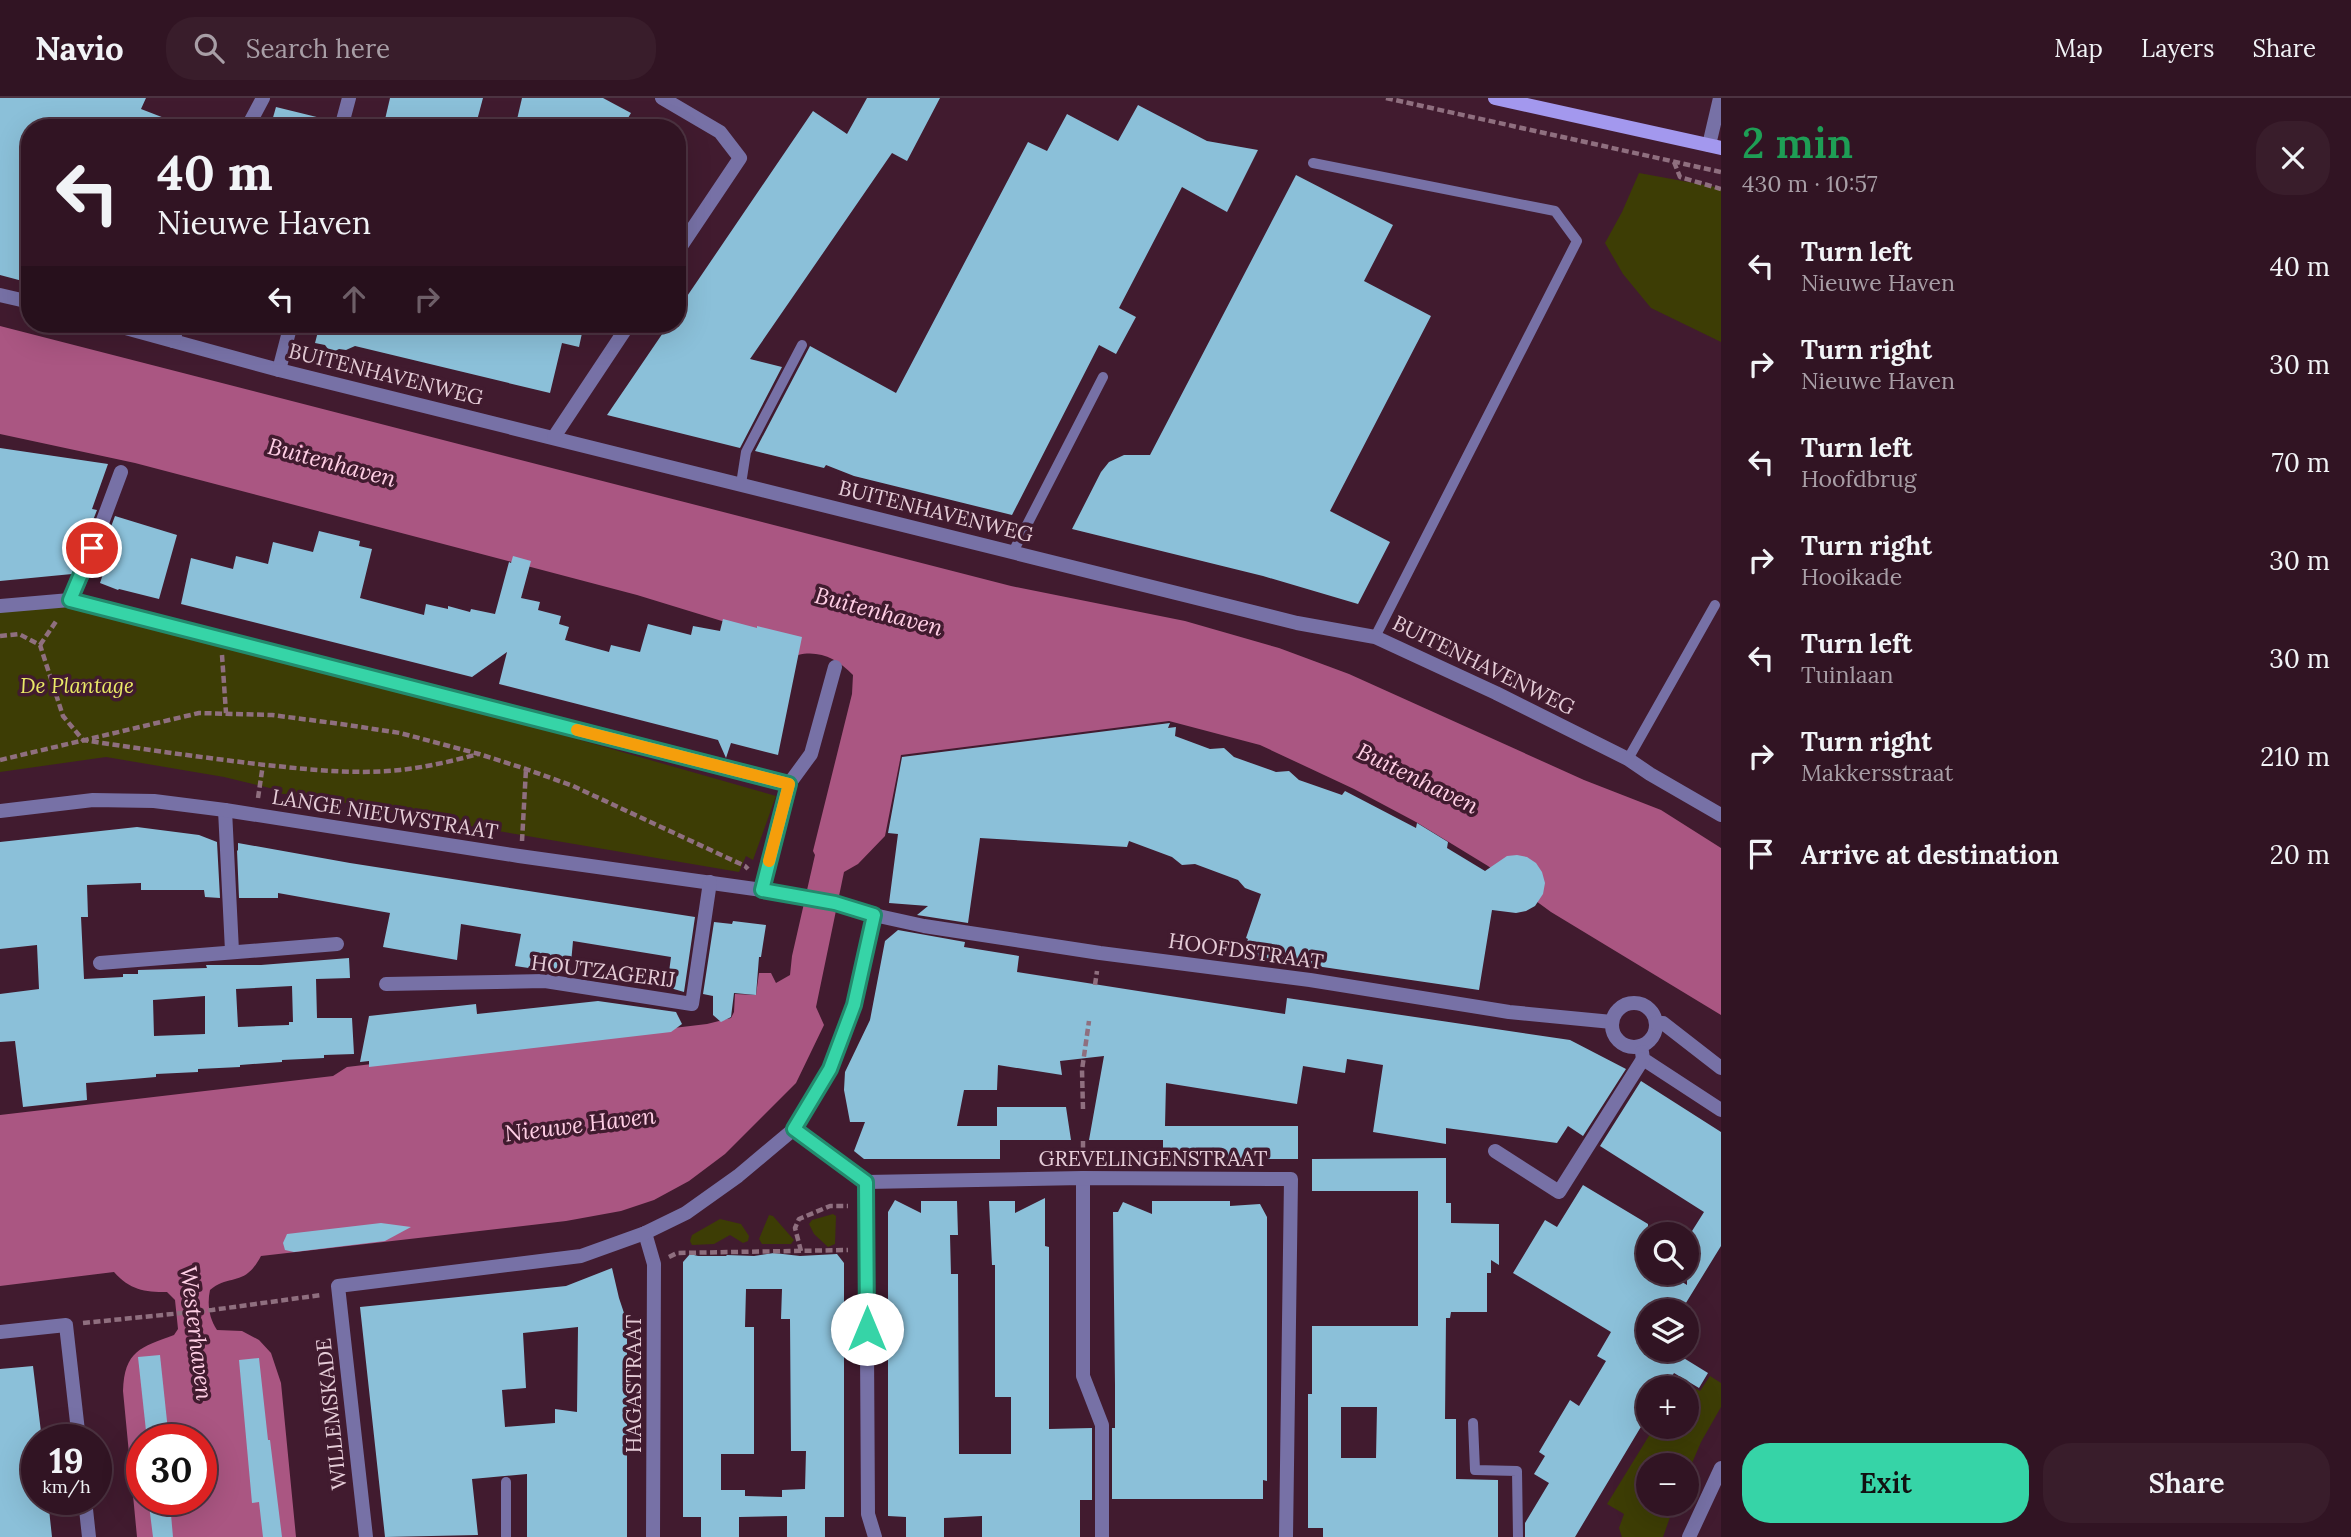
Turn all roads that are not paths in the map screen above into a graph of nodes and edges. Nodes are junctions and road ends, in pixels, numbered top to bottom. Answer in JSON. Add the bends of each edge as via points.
{"nodes":[{"id":1,"x":263,"y":98,"type":"edge"},
{"id":2,"x":349,"y":98,"type":"edge"},
{"id":3,"x":662,"y":98,"type":"edge"},
{"id":4,"x":1494,"y":98,"type":"edge"},
{"id":5,"x":1720,"y":98,"type":"edge"},
{"id":6,"x":252,"y":119,"type":"edge"},
{"id":7,"x":343,"y":119,"type":"edge"},
{"id":8,"x":1715,"y":146,"type":"edge"},
{"id":9,"x":1313,"y":163,"type":"dead end"},
{"id":10,"x":686,"y":239,"type":"edge"},
{"id":11,"x":0,"y":295,"type":"edge"},
{"id":12,"x":21,"y":300,"type":"edge"},
{"id":13,"x":144,"y":333,"type":"edge"},
{"id":14,"x":175,"y":333,"type":"edge"},
{"id":15,"x":289,"y":333,"type":"edge"},
{"id":16,"x":623,"y":333,"type":"edge"},
{"id":17,"x":173,"y":341,"type":"junction"},
{"id":18,"x":802,"y":345,"type":"dead end"},
{"id":19,"x":279,"y":370,"type":"junction"},
{"id":20,"x":1103,"y":377,"type":"dead end"},
{"id":21,"x":554,"y":437,"type":"junction"},
{"id":22,"x":121,"y":472,"type":"dead end"},
{"id":23,"x":741,"y":484,"type":"junction"},
{"id":24,"x":1013,"y":552,"type":"junction"},
{"id":25,"x":70,"y":600,"type":"junction"},
{"id":26,"x":1715,"y":605,"type":"dead end"},
{"id":27,"x":0,"y":606,"type":"edge"},
{"id":28,"x":1376,"y":637,"type":"junction"},
{"id":29,"x":835,"y":667,"type":"dead end"},
{"id":30,"x":1628,"y":759,"type":"junction"},
{"id":31,"x":789,"y":784,"type":"junction"},
{"id":32,"x":225,"y":810,"type":"junction"},
{"id":33,"x":0,"y":811,"type":"edge"},
{"id":34,"x":1721,"y":815,"type":"edge"},
{"id":35,"x":710,"y":882,"type":"junction"},
{"id":36,"x":762,"y":890,"type":"junction"},
{"id":37,"x":874,"y":915,"type":"junction"},
{"id":38,"x":337,"y":944,"type":"dead end"},
{"id":39,"x":232,"y":951,"type":"junction"},
{"id":40,"x":100,"y":963,"type":"dead end"},
{"id":41,"x":386,"y":984,"type":"dead end"},
{"id":42,"x":1612,"y":1022,"type":"junction"},
{"id":43,"x":1656,"y":1023,"type":"junction"},
{"id":44,"x":1642,"y":1053,"type":"junction"},
{"id":45,"x":1721,"y":1068,"type":"edge"},
{"id":46,"x":1721,"y":1110,"type":"edge"},
{"id":47,"x":794,"y":1129,"type":"junction"},
{"id":48,"x":1495,"y":1151,"type":"dead end"},
{"id":49,"x":1083,"y":1178,"type":"junction"},
{"id":50,"x":866,"y":1182,"type":"junction"},
{"id":51,"x":645,"y":1233,"type":"junction"},
{"id":52,"x":0,"y":1332,"type":"edge"},
{"id":53,"x":1473,"y":1423,"type":"dead end"},
{"id":54,"x":77,"y":1424,"type":"edge"},
{"id":55,"x":1721,"y":1468,"type":"edge"},
{"id":56,"x":506,"y":1482,"type":"dead end"},
{"id":57,"x":87,"y":1515,"type":"edge"},
{"id":58,"x":89,"y":1537,"type":"edge"},
{"id":59,"x":366,"y":1537,"type":"edge"},
{"id":60,"x":506,"y":1537,"type":"edge"},
{"id":61,"x":653,"y":1537,"type":"edge"},
{"id":62,"x":875,"y":1537,"type":"edge"},
{"id":63,"x":1102,"y":1537,"type":"edge"},
{"id":64,"x":1286,"y":1537,"type":"edge"},
{"id":65,"x":1518,"y":1537,"type":"edge"},
{"id":66,"x":1689,"y":1537,"type":"edge"}],
"edges":[{"from":1,"to":6,"type":"street"},
{"from":2,"to":7,"type":"street"},
{"from":3,"to":10,"type":"street","via":[[720,132],[740,158]]},
{"from":4,"to":8,"type":"street"},
{"from":5,"to":8,"type":"street"},
{"from":9,"to":28,"type":"lane","via":[[1555,211],[1577,241]]},
{"from":11,"to":12,"type":"street"},
{"from":13,"to":17,"type":"street","name":"BUITENHAVENWEG"},
{"from":14,"to":17,"type":"street"},
{"from":15,"to":19,"type":"street"},
{"from":16,"to":21,"type":"street"},
{"from":17,"to":19,"type":"street","name":"BUITENHAVENWEG"},
{"from":18,"to":23,"type":"lane","via":[[746,452]]},
{"from":19,"to":21,"type":"street","name":"BUITENHAVENWEG"},
{"from":20,"to":24,"type":"lane"},
{"from":21,"to":23,"type":"street","name":"BUITENHAVENWEG"},
{"from":22,"to":25,"type":"street"},
{"from":23,"to":24,"type":"street","name":"BUITENHAVENWEG"},
{"from":24,"to":28,"type":"street","name":"BUITENHAVENWEG","via":[[1297,623]]},
{"from":25,"to":27,"type":"street"},
{"from":25,"to":31,"type":"street"},
{"from":26,"to":30,"type":"lane"},
{"from":28,"to":30,"type":"street","name":"BUITENHAVENWEG"},
{"from":29,"to":31,"type":"street","via":[[811,754]]},
{"from":30,"to":34,"type":"street","name":"BUITENHAVENWEG"},
{"from":31,"to":36,"type":"street"},
{"from":32,"to":33,"type":"street","name":"LANGE NIEUWSTRAAT","via":[[155,801],[93,800]]},
{"from":32,"to":35,"type":"street","name":"LANGE NIEUWSTRAAT"},
{"from":32,"to":39,"type":"street"},
{"from":35,"to":36,"type":"street","name":"LANGE NIEUWSTRAAT"},
{"from":35,"to":41,"type":"street","name":"HOUTZAGERIJ","via":[[692,1004],[545,981]]},
{"from":36,"to":37,"type":"street","name":"HOOFDSTRAAT"},
{"from":37,"to":42,"type":"street","name":"HOOFDSTRAAT","via":[[1100,953],[1509,1012]]},
{"from":37,"to":47,"type":"street","via":[[854,1005],[830,1069]]},
{"from":38,"to":39,"type":"street"},
{"from":39,"to":40,"type":"street"},
{"from":42,"to":43,"type":"street","via":[[1619,1009],[1632,1002],[1646,1006]]},
{"from":42,"to":44,"type":"street","via":[[1615,1036]]},
{"from":43,"to":44,"type":"street"},
{"from":43,"to":45,"type":"street","via":[[1663,1023]]},
{"from":44,"to":46,"type":"street"},
{"from":44,"to":48,"type":"street","via":[[1559,1192]]},
{"from":47,"to":50,"type":"street"},
{"from":47,"to":51,"type":"street","via":[[686,1213]]},
{"from":49,"to":50,"type":"street","name":"GREVELINGENSTRAAT"},
{"from":49,"to":63,"type":"street","via":[[1083,1376],[1102,1425]]},
{"from":49,"to":64,"type":"street","name":"GREVELINGENSTRAAT","via":[[1291,1179]]},
{"from":50,"to":62,"type":"street","via":[[868,1514]]},
{"from":51,"to":59,"type":"street","name":"WILLEMSKADE","via":[[581,1256],[338,1289]]},
{"from":51,"to":61,"type":"street","name":"HAGASTRAAT","via":[[654,1264]]},
{"from":52,"to":54,"type":"street","via":[[66,1325]]},
{"from":53,"to":65,"type":"lane","via":[[1475,1470],[1517,1471]]},
{"from":55,"to":66,"type":"street"},
{"from":56,"to":60,"type":"lane"},
{"from":57,"to":58,"type":"street"}]}
